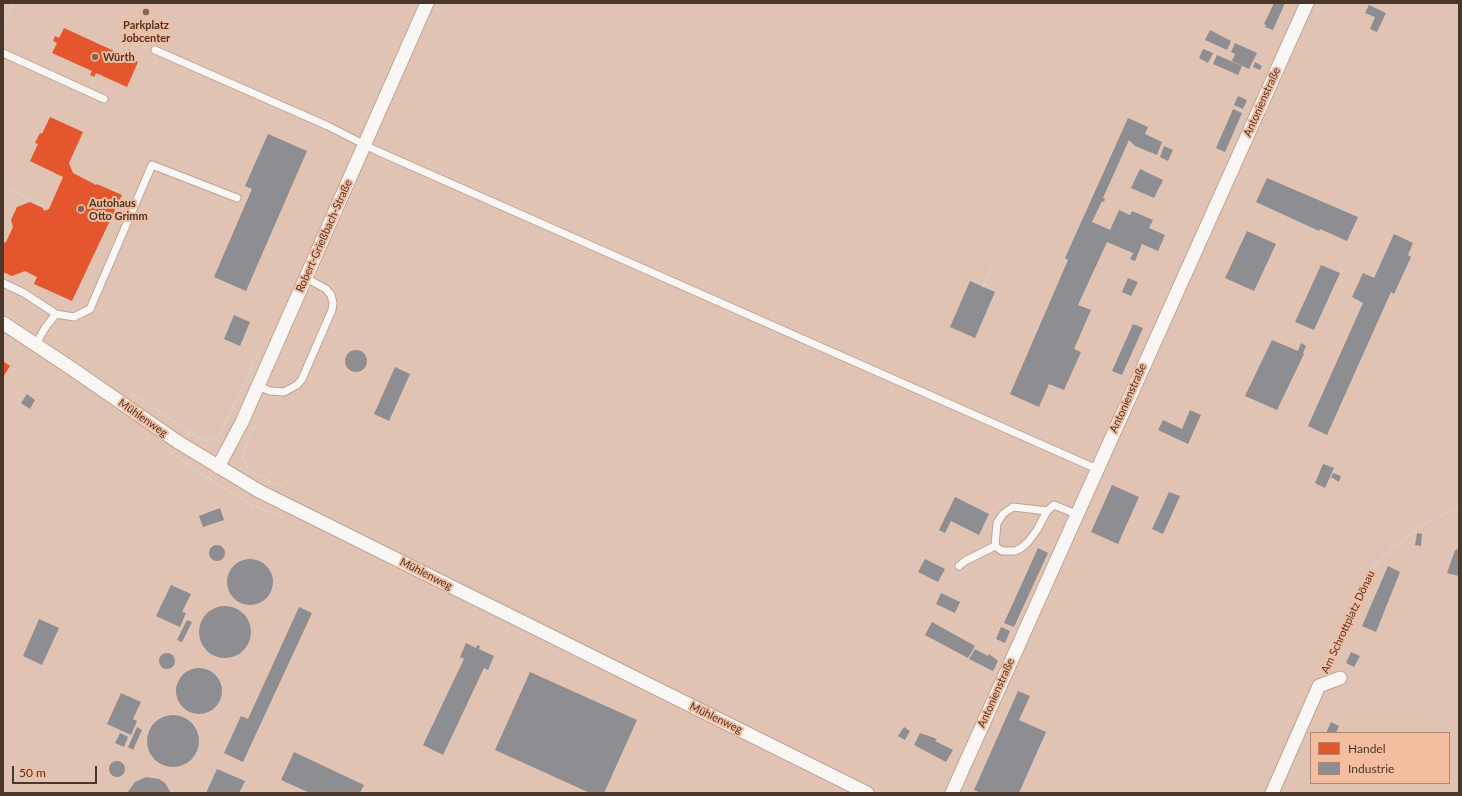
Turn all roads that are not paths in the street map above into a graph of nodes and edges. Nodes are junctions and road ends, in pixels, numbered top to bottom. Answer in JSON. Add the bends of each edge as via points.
{"nodes":[{"id":1,"x":427,"y":3,"type":"edge"},
{"id":2,"x":1307,"y":3,"type":"edge"},
{"id":3,"x":155,"y":50,"type":"dead end"},
{"id":4,"x":3,"y":53,"type":"edge"},
{"id":5,"x":104,"y":99,"type":"dead end"},
{"id":6,"x":364,"y":145,"type":"junction"},
{"id":7,"x":237,"y":198,"type":"dead end"},
{"id":8,"x":306,"y":278,"type":"junction"},
{"id":9,"x":3,"y":283,"type":"edge"},
{"id":10,"x":56,"y":314,"type":"junction"},
{"id":11,"x":3,"y":323,"type":"edge"},
{"id":12,"x":36,"y":344,"type":"junction"},
{"id":13,"x":258,"y":386,"type":"junction"},
{"id":14,"x":218,"y":467,"type":"junction"},
{"id":15,"x":1096,"y":469,"type":"junction"},
{"id":16,"x":1047,"y":510,"type":"junction"},
{"id":17,"x":1076,"y":514,"type":"junction"},
{"id":18,"x":995,"y":546,"type":"junction"},
{"id":19,"x":959,"y":566,"type":"dead end"},
{"id":20,"x":1340,"y":678,"type":"dead end"},
{"id":21,"x":868,"y":793,"type":"edge"},
{"id":22,"x":952,"y":793,"type":"edge"},
{"id":23,"x":1272,"y":793,"type":"edge"}],
"edges":[{"from":1,"to":6,"type":"street","name":"Robert-Grießbach-Straße"},
{"from":2,"to":15,"type":"street","name":"Antonienstraße"},
{"from":3,"to":6,"type":"lane","via":[[328,126]]},
{"from":4,"to":5,"type":"lane"},
{"from":6,"to":8,"type":"street","name":"Robert-Grießbach-Straße"},
{"from":6,"to":15,"type":"lane"},
{"from":7,"to":10,"type":"lane","via":[[152,164],[90,308],[74,317]]},
{"from":8,"to":13,"type":"street","name":"Robert-Grießbach-Straße"},
{"from":8,"to":13,"type":"lane","via":[[326,289],[333,303],[302,378],[297,385],[284,392],[270,391]]},
{"from":9,"to":10,"type":"lane"},
{"from":10,"to":12,"type":"lane"},
{"from":11,"to":12,"type":"street","name":"Mühlenweg"},
{"from":12,"to":14,"type":"street","name":"Mühlenweg"},
{"from":13,"to":14,"type":"street","name":"Robert-Grießbach-Straße"},
{"from":14,"to":21,"type":"street","name":"Mühlenweg","via":[[259,491]]},
{"from":15,"to":17,"type":"street","name":"Antonienstraße"},
{"from":16,"to":17,"type":"lane","via":[[1054,505]]},
{"from":16,"to":18,"type":"lane","via":[[1037,530],[1021,548],[1015,551],[1002,550]]},
{"from":16,"to":18,"type":"lane","via":[[1013,507],[1003,514],[997,523]]},
{"from":17,"to":22,"type":"street","name":"Antonienstraße"},
{"from":18,"to":19,"type":"lane"},
{"from":20,"to":23,"type":"street","via":[[1319,686]]}]}
